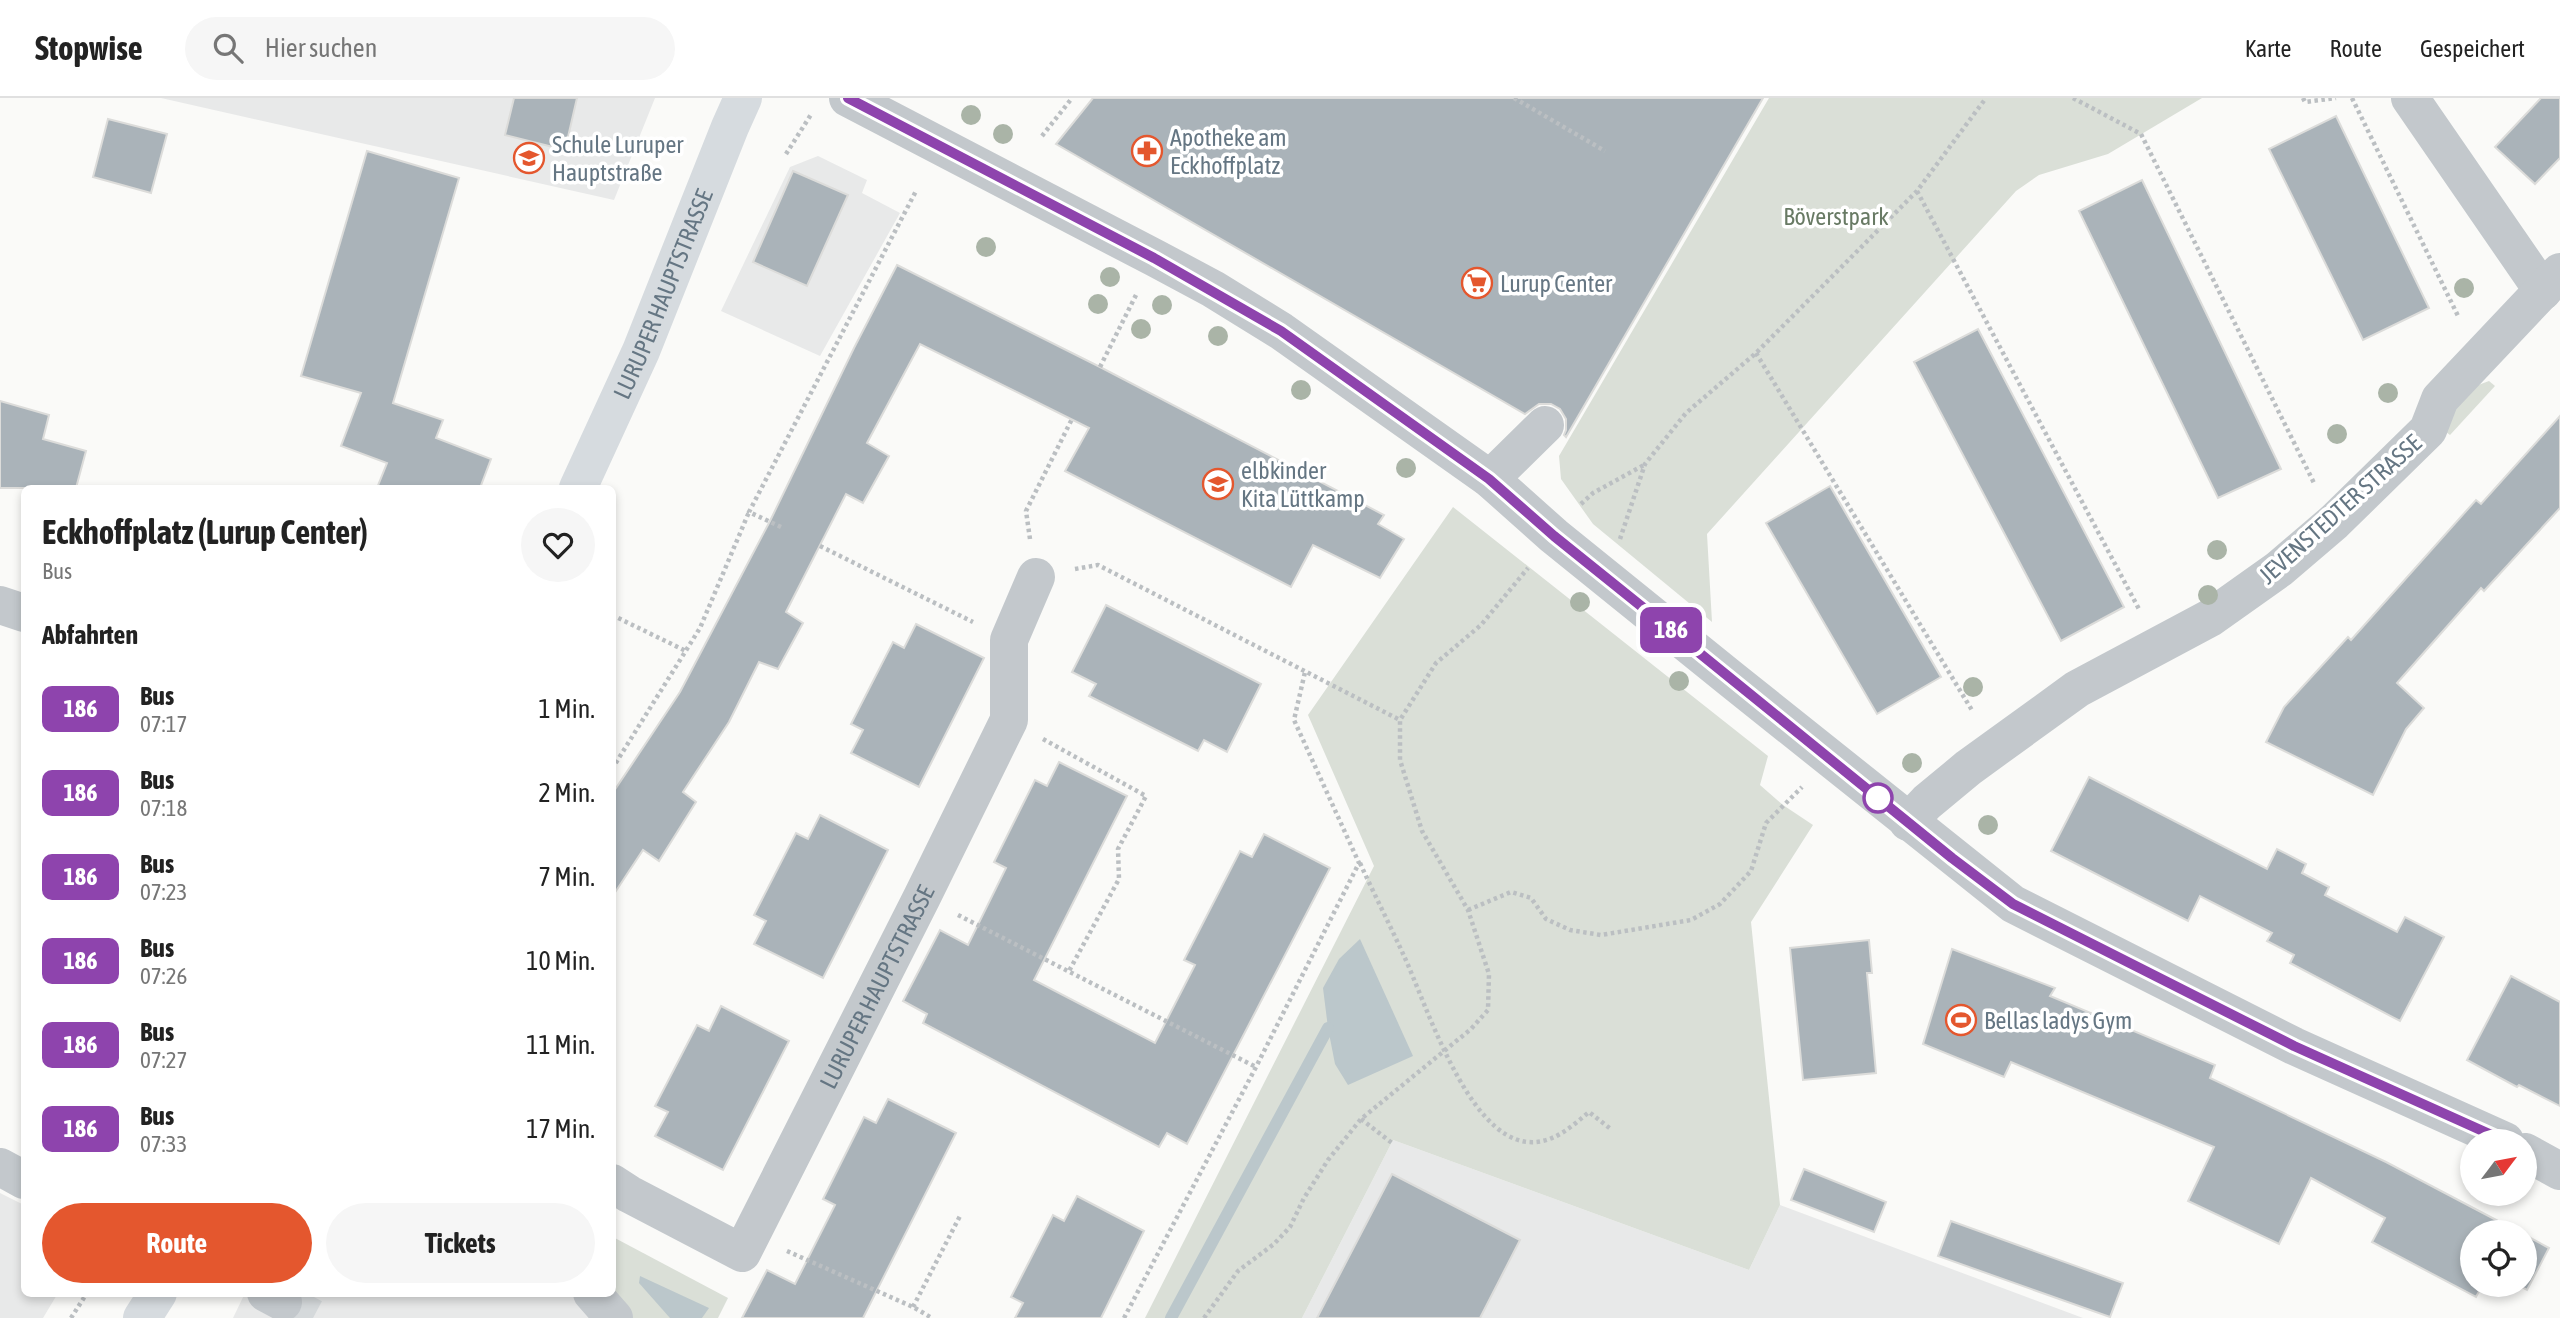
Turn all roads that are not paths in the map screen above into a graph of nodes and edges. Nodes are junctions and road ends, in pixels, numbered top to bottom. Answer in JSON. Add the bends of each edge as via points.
{"nodes":[{"id":1,"x":743,"y":98,"type":"edge"},
{"id":2,"x":2410,"y":98,"type":"edge"},
{"id":3,"x":831,"y":104,"type":"edge"},
{"id":4,"x":2552,"y":282,"type":"edge"},
{"id":5,"x":1545,"y":425,"type":"dead end"},
{"id":6,"x":1489,"y":479,"type":"junction"},
{"id":7,"x":579,"y":485,"type":"edge"},
{"id":8,"x":1036,"y":578,"type":"road end"},
{"id":9,"x":0,"y":605,"type":"edge"},
{"id":10,"x":21,"y":612,"type":"edge"},
{"id":11,"x":1908,"y":822,"type":"junction"},
{"id":12,"x":2478,"y":1129,"type":"edge"},
{"id":13,"x":2538,"y":1159,"type":"edge"},
{"id":14,"x":0,"y":1167,"type":"edge"},
{"id":15,"x":2560,"y":1171,"type":"edge"},
{"id":16,"x":21,"y":1178,"type":"edge"},
{"id":17,"x":616,"y":1186,"type":"edge"},
{"id":18,"x":155,"y":1297,"type":"edge"},
{"id":19,"x":596,"y":1297,"type":"edge"},
{"id":20,"x":142,"y":1318,"type":"edge"},
{"id":21,"x":614,"y":1318,"type":"edge"}],
"edges":[{"from":1,"to":7,"type":"main road","name":"LURUPER HAUPTSTRASSE","via":[[641,351]]},
{"from":2,"to":4,"type":"street"},
{"from":3,"to":6,"type":"street","via":[[1154,258],[1281,331]]},
{"from":4,"to":11,"type":"street","name":"JEVENSTEDTER STRASSE","via":[[2440,399],[2428,430],[2279,569],[2210,618],[2077,689],[1968,768]]},
{"from":5,"to":6,"type":"street"},
{"from":6,"to":11,"type":"street"},
{"from":8,"to":17,"type":"street","name":"LURUPER HAUPTSTRASSE","via":[[1009,640],[1009,720],[742,1254]]},
{"from":9,"to":10,"type":"street"},
{"from":11,"to":12,"type":"street","via":[[2013,904],[2294,1046]]},
{"from":13,"to":15,"type":"street"},
{"from":14,"to":16,"type":"street"},
{"from":18,"to":20,"type":"main road"},
{"from":19,"to":21,"type":"street"}]}
